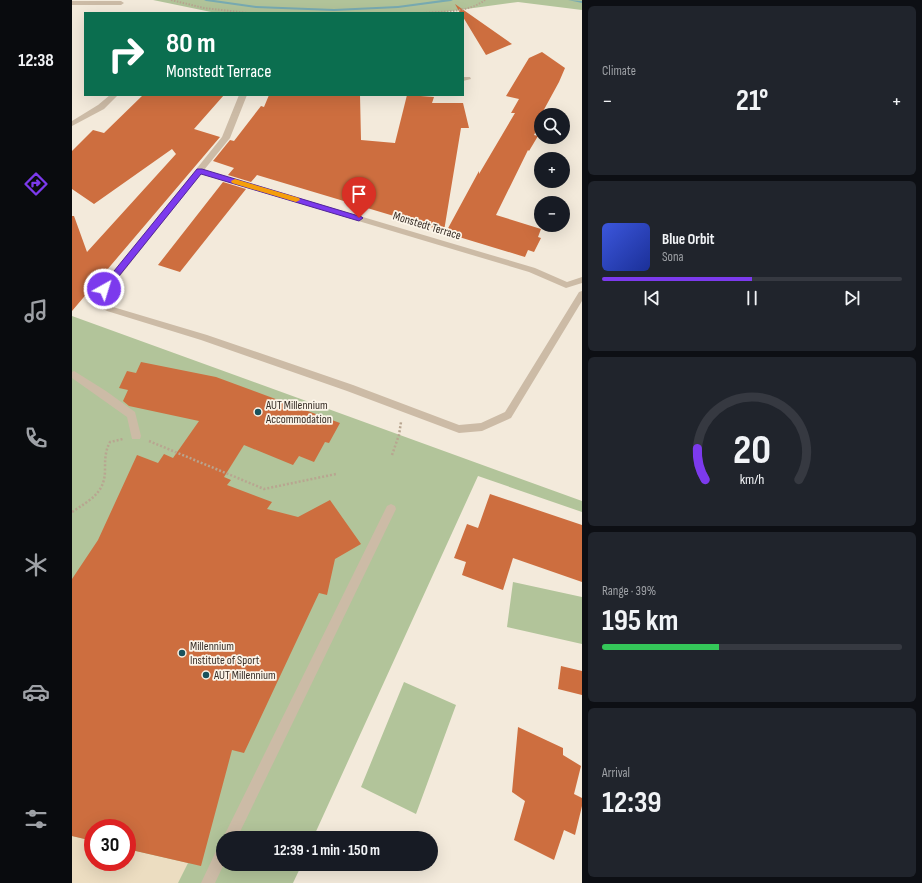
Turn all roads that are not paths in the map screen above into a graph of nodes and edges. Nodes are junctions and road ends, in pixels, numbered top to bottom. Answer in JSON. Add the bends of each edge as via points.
{"nodes":[{"id":1,"x":72,"y":3,"type":"edge"},
{"id":2,"x":121,"y":4,"type":"edge"},
{"id":3,"x":113,"y":96,"type":"edge"},
{"id":4,"x":243,"y":96,"type":"edge"},
{"id":5,"x":72,"y":124,"type":"edge"},
{"id":6,"x":199,"y":171,"type":"junction"},
{"id":7,"x":582,"y":280,"type":"edge"},
{"id":8,"x":582,"y":294,"type":"edge"},
{"id":9,"x":74,"y":375,"type":"dead end"},
{"id":10,"x":136,"y":436,"type":"road end"},
{"id":11,"x":391,"y":509,"type":"dead end"},
{"id":12,"x":233,"y":831,"type":"edge"},
{"id":13,"x":216,"y":866,"type":"edge"},
{"id":14,"x":208,"y":883,"type":"edge"}],
"edges":[{"from":1,"to":2,"type":"street"},
{"from":3,"to":5,"type":"street","via":[[101,107]]},
{"from":4,"to":6,"type":"street","via":[[226,138]]},
{"from":6,"to":7,"type":"street","name":"Monstedt Terrace","via":[[532,270],[566,285]]},
{"from":6,"to":8,"type":"street","via":[[95,301],[110,309],[204,337],[459,429],[482,427],[508,415]]},
{"from":9,"to":10,"type":"street","via":[[132,415]]},
{"from":11,"to":12,"type":"street"},
{"from":13,"to":14,"type":"street"}]}
